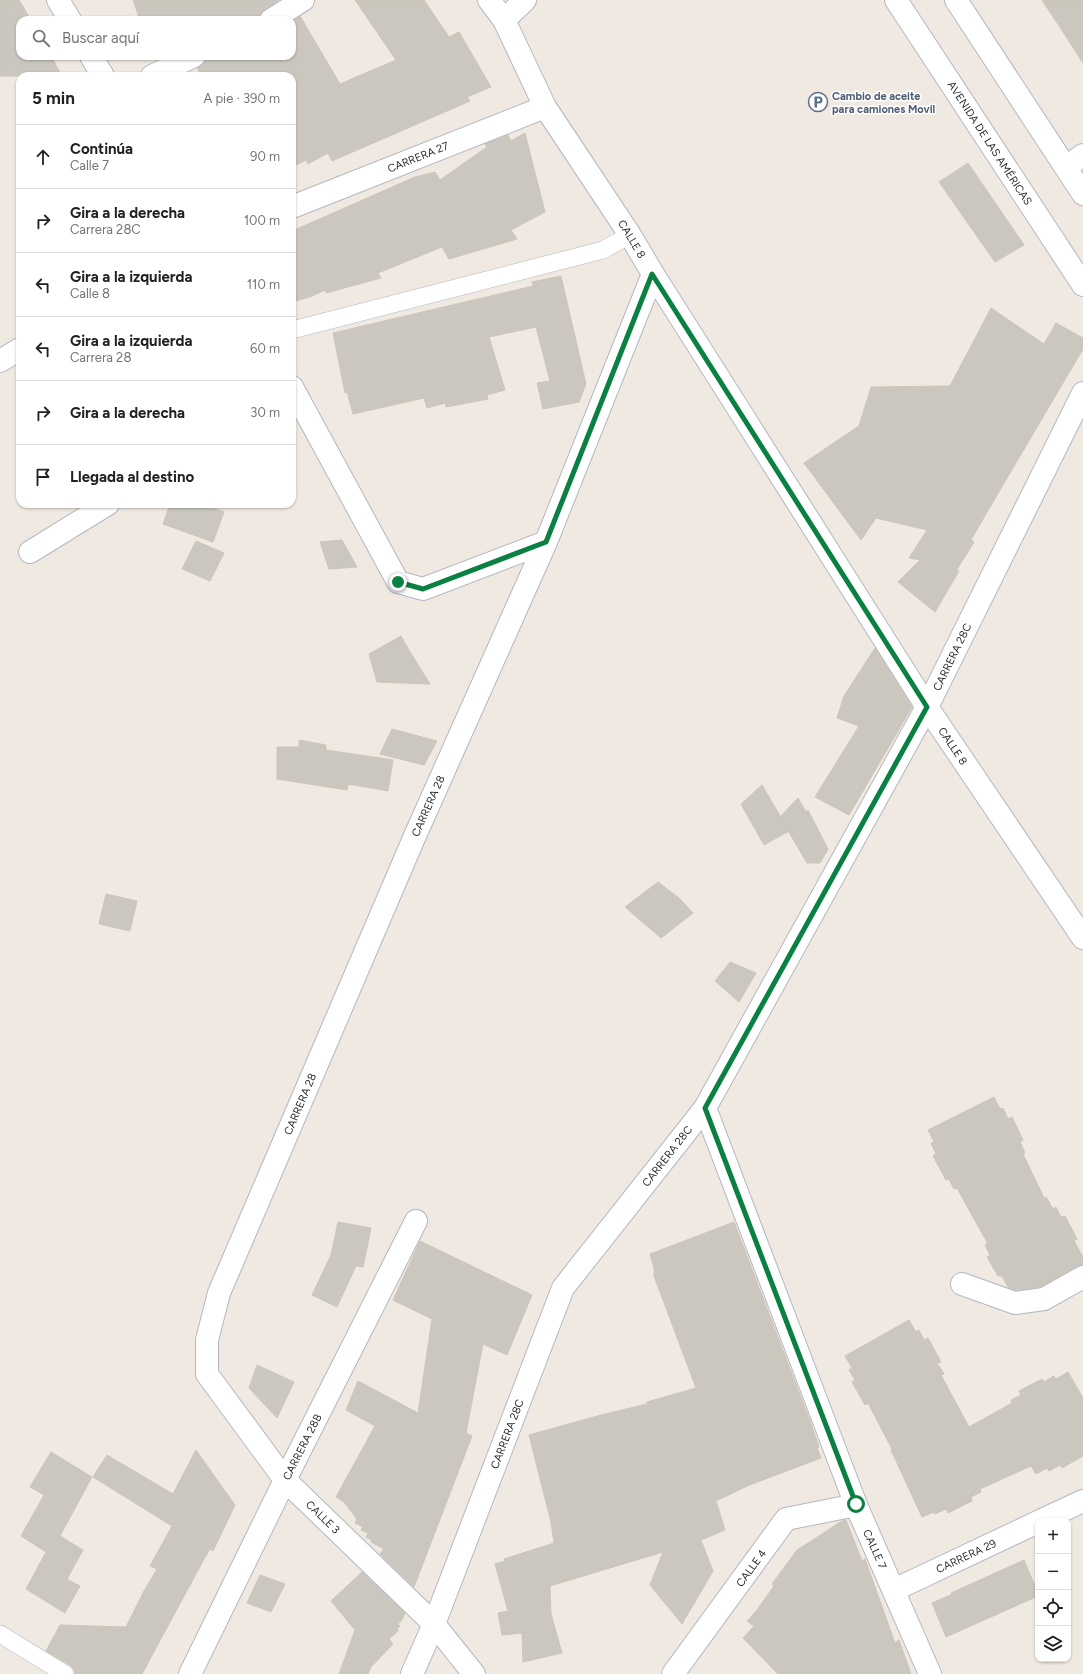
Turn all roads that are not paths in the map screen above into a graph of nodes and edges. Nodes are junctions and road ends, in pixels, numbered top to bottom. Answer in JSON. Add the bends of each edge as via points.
{"nodes":[{"id":1,"x":58,"y":0,"type":"edge"},
{"id":2,"x":304,"y":0,"type":"edge"},
{"id":3,"x":489,"y":0,"type":"edge"},
{"id":4,"x":525,"y":0,"type":"edge"},
{"id":5,"x":896,"y":0,"type":"edge"},
{"id":6,"x":956,"y":0,"type":"edge"},
{"id":7,"x":68,"y":16,"type":"edge"},
{"id":8,"x":279,"y":16,"type":"edge"},
{"id":9,"x":504,"y":20,"type":"junction"},
{"id":10,"x":93,"y":60,"type":"edge"},
{"id":11,"x":186,"y":60,"type":"edge"},
{"id":12,"x":101,"y":72,"type":"edge"},
{"id":13,"x":160,"y":72,"type":"edge"},
{"id":14,"x":545,"y":106,"type":"junction"},
{"id":15,"x":1074,"y":161,"type":"edge"},
{"id":16,"x":1083,"y":194,"type":"edge"},
{"id":17,"x":296,"y":205,"type":"edge"},
{"id":18,"x":630,"y":235,"type":"junction"},
{"id":19,"x":652,"y":274,"type":"junction"},
{"id":20,"x":1083,"y":285,"type":"edge"},
{"id":21,"x":296,"y":329,"type":"dead end"},
{"id":22,"x":16,"y":351,"type":"edge"},
{"id":23,"x":0,"y":361,"type":"edge"},
{"id":24,"x":1083,"y":393,"type":"edge"},
{"id":25,"x":296,"y":395,"type":"edge"},
{"id":26,"x":102,"y":508,"type":"edge"},
{"id":27,"x":546,"y":542,"type":"junction"},
{"id":28,"x":30,"y":552,"type":"dead end"},
{"id":29,"x":927,"y":707,"type":"junction"},
{"id":30,"x":1083,"y":938,"type":"edge"},
{"id":31,"x":705,"y":1108,"type":"junction"},
{"id":32,"x":416,"y":1221,"type":"dead end"},
{"id":33,"x":1083,"y":1277,"type":"edge"},
{"id":34,"x":962,"y":1284,"type":"dead end"},
{"id":35,"x":207,"y":1340,"type":"joint"},
{"id":36,"x":285,"y":1480,"type":"junction"},
{"id":37,"x":1083,"y":1501,"type":"edge"},
{"id":38,"x":856,"y":1504,"type":"junction"},
{"id":39,"x":1046,"y":1518,"type":"edge"},
{"id":40,"x":1035,"y":1523,"type":"edge"},
{"id":41,"x":894,"y":1590,"type":"junction"},
{"id":42,"x":434,"y":1624,"type":"junction"},
{"id":43,"x":0,"y":1634,"type":"edge"},
{"id":44,"x":65,"y":1674,"type":"edge"},
{"id":45,"x":190,"y":1674,"type":"edge"},
{"id":46,"x":412,"y":1674,"type":"edge"},
{"id":47,"x":474,"y":1674,"type":"edge"},
{"id":48,"x":673,"y":1674,"type":"edge"},
{"id":49,"x":930,"y":1674,"type":"edge"}],
"edges":[{"from":1,"to":7,"type":"street"},
{"from":2,"to":8,"type":"street"},
{"from":3,"to":9,"type":"street","name":"CALLE 8"},
{"from":4,"to":9,"type":"street"},
{"from":5,"to":20,"type":"street","name":"AVENIDA DE LAS AMÉRICAS"},
{"from":6,"to":15,"type":"street"},
{"from":9,"to":14,"type":"street","name":"CALLE 8"},
{"from":10,"to":12,"type":"street"},
{"from":11,"to":13,"type":"street"},
{"from":14,"to":17,"type":"street","name":"CARRERA 27"},
{"from":14,"to":18,"type":"street","name":"CALLE 8"},
{"from":15,"to":16,"type":"street"},
{"from":18,"to":19,"type":"street","name":"CALLE 8"},
{"from":18,"to":21,"type":"lane","via":[[603,250]]},
{"from":19,"to":27,"type":"street","name":"CARRERA 28"},
{"from":19,"to":29,"type":"street","name":"CALLE 8"},
{"from":22,"to":23,"type":"street"},
{"from":24,"to":29,"type":"street","name":"CARRERA 28C"},
{"from":25,"to":27,"type":"street","via":[[398,582],[423,589]]},
{"from":26,"to":28,"type":"street"},
{"from":27,"to":35,"type":"street","name":"CARRERA 28","via":[[411,845],[219,1293]]},
{"from":29,"to":30,"type":"street","name":"CALLE 8"},
{"from":29,"to":31,"type":"street","name":"CARRERA 28C"},
{"from":31,"to":38,"type":"street","name":"CALLE 7"},
{"from":31,"to":42,"type":"street","name":"CARRERA 28C","via":[[563,1288]]},
{"from":32,"to":36,"type":"street","name":"CARRERA 28B"},
{"from":33,"to":34,"type":"street","via":[[1044,1299],[1015,1303]]},
{"from":35,"to":36,"type":"street","name":"CALLE 3","via":[[207,1374]]},
{"from":36,"to":42,"type":"street","name":"CALLE 3"},
{"from":36,"to":45,"type":"street","name":"CARRERA 28B"},
{"from":37,"to":39,"type":"street","name":"CARRERA 29"},
{"from":38,"to":41,"type":"street","name":"CALLE 7"},
{"from":38,"to":48,"type":"street","name":"CALLE 4","via":[[786,1519]]},
{"from":40,"to":41,"type":"street","name":"CARRERA 29"},
{"from":41,"to":49,"type":"street","name":"CALLE 7"},
{"from":42,"to":46,"type":"street","name":"CARRERA 28C"},
{"from":42,"to":47,"type":"street","name":"CALLE 3"},
{"from":43,"to":44,"type":"lane"}]}
